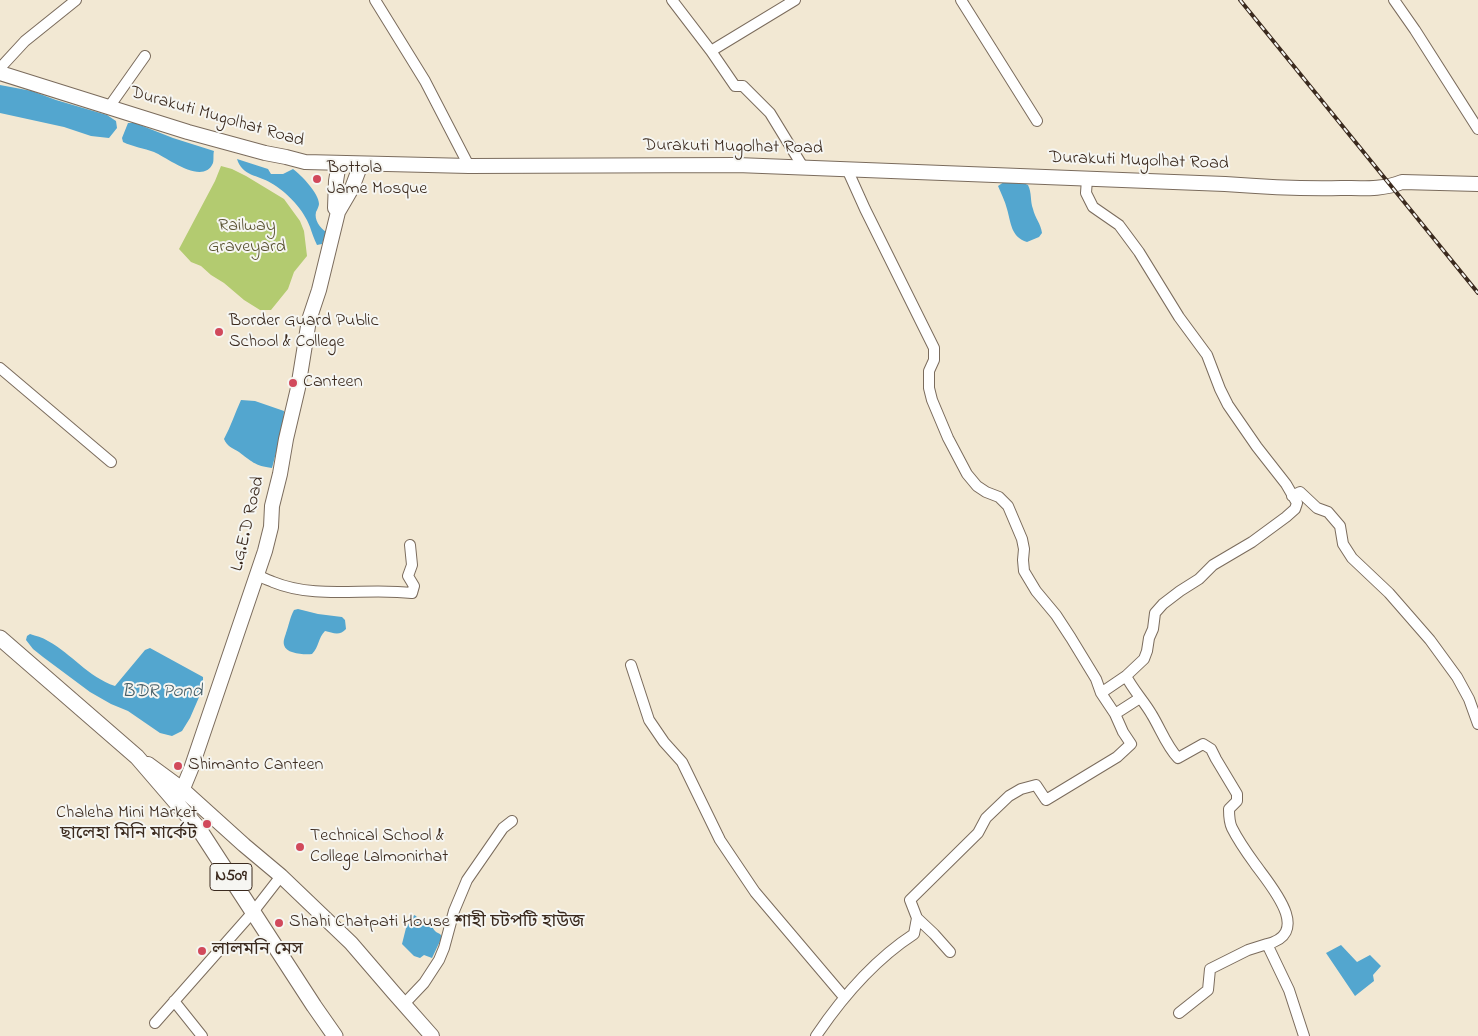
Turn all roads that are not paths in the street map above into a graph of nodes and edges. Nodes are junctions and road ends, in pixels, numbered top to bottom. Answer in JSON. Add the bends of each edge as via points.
{"nodes":[{"id":1,"x":76,"y":0,"type":"edge"},
{"id":2,"x":375,"y":0,"type":"edge"},
{"id":3,"x":672,"y":0,"type":"edge"},
{"id":4,"x":795,"y":0,"type":"edge"},
{"id":5,"x":961,"y":0,"type":"edge"},
{"id":6,"x":1394,"y":0,"type":"edge"},
{"id":7,"x":711,"y":51,"type":"junction"},
{"id":8,"x":145,"y":56,"type":"dead end"},
{"id":9,"x":0,"y":68,"type":"edge"},
{"id":10,"x":0,"y":73,"type":"edge"},
{"id":11,"x":109,"y":107,"type":"junction"},
{"id":12,"x":1037,"y":121,"type":"dead end"},
{"id":13,"x":1478,"y":130,"type":"edge"},
{"id":14,"x":339,"y":163,"type":"junction"},
{"id":15,"x":361,"y":164,"type":"junction"},
{"id":16,"x":469,"y":166,"type":"junction"},
{"id":17,"x":803,"y":167,"type":"junction"},
{"id":18,"x":847,"y":169,"type":"junction"},
{"id":19,"x":1087,"y":179,"type":"junction"},
{"id":20,"x":1478,"y":184,"type":"edge"},
{"id":21,"x":338,"y":212,"type":"junction"},
{"id":22,"x":0,"y":368,"type":"edge"},
{"id":23,"x":111,"y":462,"type":"dead end"},
{"id":24,"x":1292,"y":496,"type":"junction"},
{"id":25,"x":410,"y":545,"type":"dead end"},
{"id":26,"x":257,"y":573,"type":"junction"},
{"id":27,"x":0,"y":638,"type":"edge"},
{"id":28,"x":630,"y":666,"type":"dead end"},
{"id":29,"x":1126,"y":676,"type":"junction"},
{"id":30,"x":1102,"y":693,"type":"junction"},
{"id":31,"x":1140,"y":698,"type":"junction"},
{"id":32,"x":1115,"y":714,"type":"junction"},
{"id":33,"x":1478,"y":724,"type":"edge"},
{"id":34,"x":179,"y":796,"type":"junction"},
{"id":35,"x":512,"y":821,"type":"dead end"},
{"id":36,"x":280,"y":876,"type":"junction"},
{"id":37,"x":254,"y":912,"type":"junction"},
{"id":38,"x":918,"y":918,"type":"junction"},
{"id":39,"x":1267,"y":944,"type":"junction"},
{"id":40,"x":950,"y":952,"type":"dead end"},
{"id":41,"x":844,"y":997,"type":"junction"},
{"id":42,"x":174,"y":1001,"type":"junction"},
{"id":43,"x":404,"y":1004,"type":"junction"},
{"id":44,"x":1179,"y":1012,"type":"dead end"},
{"id":45,"x":155,"y":1023,"type":"dead end"},
{"id":46,"x":202,"y":1036,"type":"edge"},
{"id":47,"x":334,"y":1036,"type":"edge"},
{"id":48,"x":432,"y":1036,"type":"edge"},
{"id":49,"x":816,"y":1036,"type":"edge"},
{"id":50,"x":1304,"y":1036,"type":"edge"}],
"edges":[{"from":1,"to":9,"type":"street","via":[[25,41]]},
{"from":2,"to":16,"type":"street","via":[[425,81]]},
{"from":3,"to":7,"type":"street"},
{"from":4,"to":7,"type":"street"},
{"from":5,"to":12,"type":"street"},
{"from":6,"to":13,"type":"street"},
{"from":7,"to":17,"type":"street","via":[[735,86],[743,86],[770,113]]},
{"from":8,"to":11,"type":"street"},
{"from":10,"to":11,"type":"main road","name":"Durakuti Mugolhat Road"},
{"from":11,"to":14,"type":"main road","name":"Durakuti Mugolhat Road","via":[[265,153],[305,162]]},
{"from":14,"to":15,"type":"main road","name":"Durakuti Mugolhat Road"},
{"from":14,"to":21,"type":"main road","via":[[335,208]]},
{"from":15,"to":16,"type":"main road","name":"Durakuti Mugolhat Road"},
{"from":15,"to":21,"type":"main road"},
{"from":16,"to":17,"type":"main road","name":"Durakuti Mugolhat Road"},
{"from":17,"to":18,"type":"main road","name":"Durakuti Mugolhat Road"},
{"from":18,"to":19,"type":"main road","name":"Durakuti Mugolhat Road"},
{"from":18,"to":30,"type":"street","via":[[934,348],[929,388],[948,438],[977,486],[999,497],[1008,506],[1022,539],[1024,571],[1056,614]]},
{"from":19,"to":20,"type":"main road","name":"Durakuti Mugolhat Road","via":[[1297,188],[1368,188],[1402,182]]},
{"from":19,"to":24,"type":"street","via":[[1086,193],[1093,207],[1120,226],[1138,252],[1207,355],[1228,405]]},
{"from":21,"to":26,"type":"main road","name":"L.G.E.D Road","via":[[309,320],[272,506],[271,527]]},
{"from":22,"to":23,"type":"street"},
{"from":24,"to":29,"type":"street","via":[[1297,503],[1295,509],[1163,604],[1155,613],[1154,629],[1144,660]]},
{"from":24,"to":33,"type":"street","via":[[1300,492],[1317,508],[1328,512],[1340,526],[1343,544],[1352,558],[1407,613],[1457,676]]},
{"from":25,"to":26,"type":"street","via":[[412,565],[408,576],[414,586],[412,593],[302,590],[282,586]]},
{"from":26,"to":34,"type":"main road","name":"L.G.E.D Road","via":[[202,739]]},
{"from":27,"to":34,"type":"highway","number":"N509"},
{"from":28,"to":41,"type":"street","via":[[650,720],[682,762],[720,840],[755,892]]},
{"from":29,"to":30,"type":"street"},
{"from":29,"to":31,"type":"street"},
{"from":30,"to":32,"type":"street"},
{"from":31,"to":32,"type":"street"},
{"from":31,"to":39,"type":"street","via":[[1178,758],[1203,744],[1212,749],[1231,782],[1237,794],[1237,801],[1229,809],[1232,828],[1281,900],[1288,916],[1284,935]]},
{"from":32,"to":38,"type":"street","via":[[1132,744],[1117,757],[1046,800],[1036,785],[1009,796],[986,818],[978,833],[910,900]]},
{"from":34,"to":36,"type":"main road"},
{"from":34,"to":37,"type":"highway","number":"N509"},
{"from":35,"to":43,"type":"street","via":[[503,828],[467,880],[438,960],[424,983]]},
{"from":36,"to":37,"type":"street"},
{"from":36,"to":43,"type":"main road","via":[[351,943]]},
{"from":37,"to":42,"type":"street"},
{"from":37,"to":47,"type":"highway","number":"N509"},
{"from":38,"to":40,"type":"street"},
{"from":38,"to":41,"type":"street","via":[[914,934],[867,972]]},
{"from":39,"to":44,"type":"street","via":[[1210,969],[1208,990]]},
{"from":39,"to":50,"type":"street","via":[[1289,990]]},
{"from":41,"to":49,"type":"street"},
{"from":42,"to":45,"type":"street"},
{"from":42,"to":46,"type":"street"},
{"from":43,"to":48,"type":"main road"}]}
